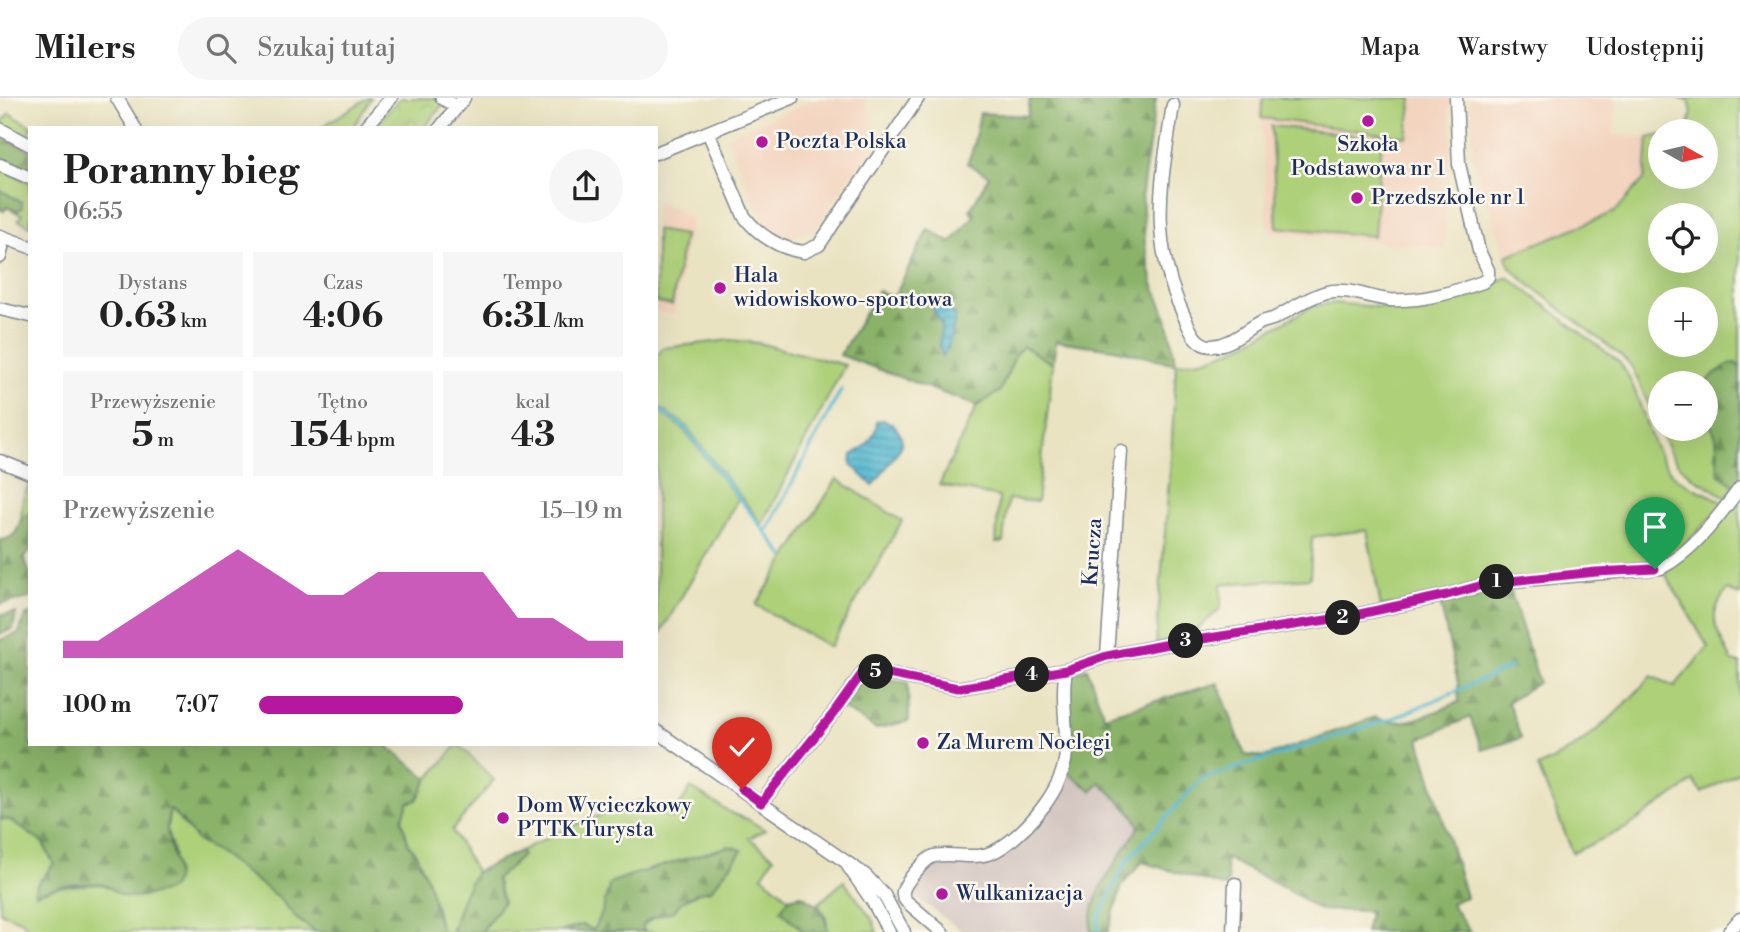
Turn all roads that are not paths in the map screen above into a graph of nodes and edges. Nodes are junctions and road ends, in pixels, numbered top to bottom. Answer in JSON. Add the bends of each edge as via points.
{"nodes":[{"id":1,"x":117,"y":98,"type":"edge"},
{"id":2,"x":391,"y":98,"type":"edge"},
{"id":3,"x":442,"y":98,"type":"edge"},
{"id":4,"x":792,"y":98,"type":"edge"},
{"id":5,"x":918,"y":98,"type":"edge"},
{"id":6,"x":1456,"y":98,"type":"edge"},
{"id":7,"x":461,"y":102,"type":"edge"},
{"id":8,"x":1173,"y":105,"type":"dead end"},
{"id":9,"x":134,"y":126,"type":"edge"},
{"id":10,"x":367,"y":126,"type":"edge"},
{"id":11,"x":442,"y":126,"type":"edge"},
{"id":12,"x":0,"y":128,"type":"edge"},
{"id":13,"x":708,"y":132,"type":"junction"},
{"id":14,"x":28,"y":144,"type":"edge"},
{"id":15,"x":658,"y":152,"type":"edge"},
{"id":16,"x":0,"y":165,"type":"edge"},
{"id":17,"x":28,"y":177,"type":"edge"},
{"id":18,"x":1,"y":247,"type":"edge"},
{"id":19,"x":28,"y":247,"type":"edge"},
{"id":20,"x":0,"y":309,"type":"edge"},
{"id":21,"x":28,"y":316,"type":"edge"},
{"id":22,"x":1121,"y":451,"type":"dead end"},
{"id":23,"x":0,"y":461,"type":"edge"},
{"id":24,"x":28,"y":472,"type":"edge"},
{"id":25,"x":1740,"y":488,"type":"edge"},
{"id":26,"x":1107,"y":656,"type":"junction"},
{"id":27,"x":1066,"y":670,"type":"junction"},
{"id":28,"x":658,"y":732,"type":"edge"},
{"id":29,"x":761,"y":803,"type":"junction"},
{"id":30,"x":846,"y":863,"type":"junction"},
{"id":31,"x":1235,"y":884,"type":"dead end"},
{"id":32,"x":1740,"y":919,"type":"edge"},
{"id":33,"x":888,"y":932,"type":"edge"},
{"id":34,"x":904,"y":932,"type":"edge"},
{"id":35,"x":942,"y":932,"type":"edge"},
{"id":36,"x":1233,"y":932,"type":"edge"},
{"id":37,"x":1729,"y":932,"type":"edge"}],
"edges":[{"from":1,"to":9,"type":"street"},
{"from":2,"to":10,"type":"street"},
{"from":3,"to":7,"type":"street"},
{"from":4,"to":13,"type":"street"},
{"from":5,"to":13,"type":"street","via":[[815,248],[804,252],[770,240],[751,225]]},
{"from":6,"to":8,"type":"street","via":[[1459,164],[1479,251],[1488,270],[1483,282],[1409,299],[1325,292],[1229,341],[1203,345],[1193,336],[1181,310],[1162,242],[1160,197]]},
{"from":7,"to":11,"type":"street"},
{"from":12,"to":14,"type":"street"},
{"from":13,"to":15,"type":"street"},
{"from":16,"to":17,"type":"street"},
{"from":18,"to":19,"type":"street"},
{"from":20,"to":21,"type":"street"},
{"from":22,"to":26,"type":"street","name":"Krucza"},
{"from":23,"to":24,"type":"street"},
{"from":25,"to":26,"type":"street","via":[[1696,541],[1661,568],[1490,583],[1346,617]]},
{"from":26,"to":27,"type":"street"},
{"from":27,"to":29,"type":"street","via":[[958,688],[863,672]]},
{"from":27,"to":35,"type":"street","via":[[1066,757],[1038,815],[993,852],[929,858],[903,889],[906,901]]},
{"from":28,"to":29,"type":"street"},
{"from":29,"to":30,"type":"street"},
{"from":30,"to":33,"type":"street"},
{"from":30,"to":34,"type":"street","via":[[865,874],[884,895]]},
{"from":31,"to":36,"type":"street"},
{"from":32,"to":37,"type":"street"}]}
